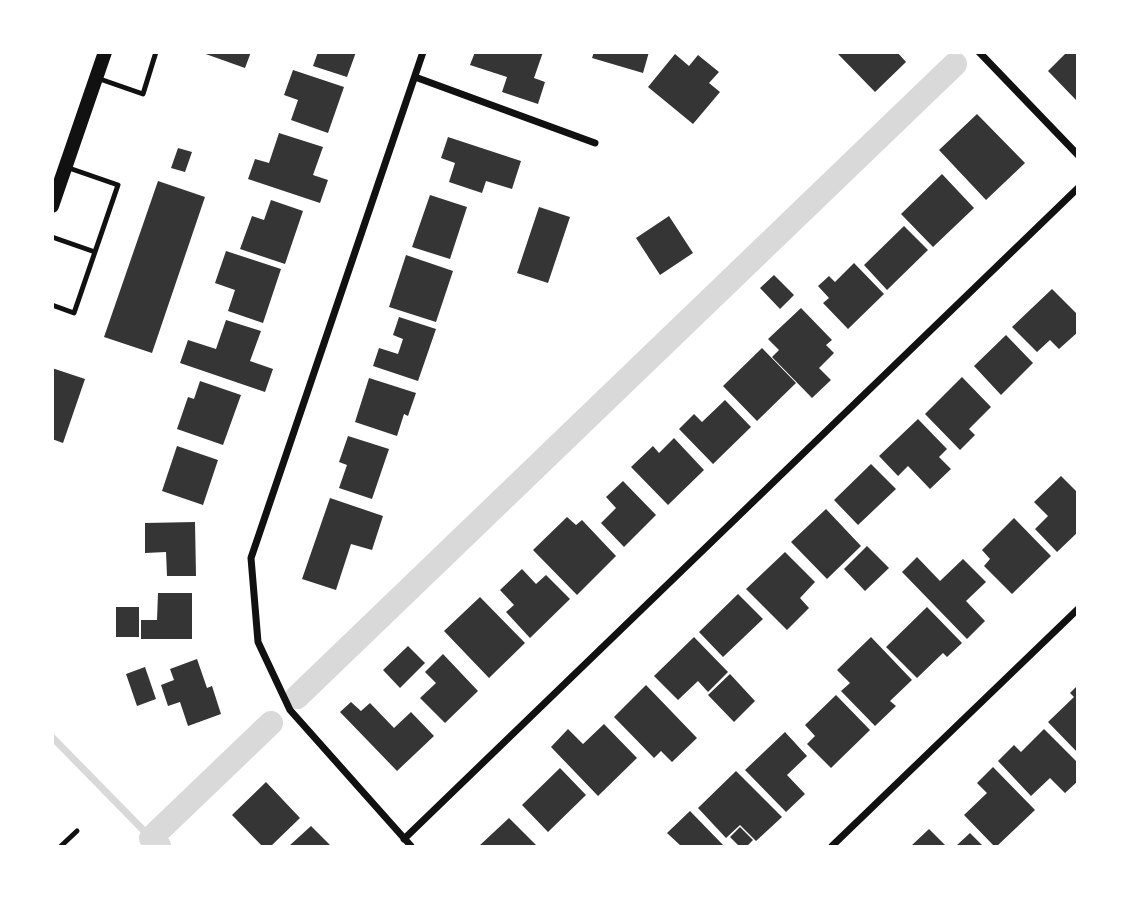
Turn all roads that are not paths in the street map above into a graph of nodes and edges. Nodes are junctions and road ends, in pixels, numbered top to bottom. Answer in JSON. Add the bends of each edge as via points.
{"nodes":[{"id":1,"x":105,"y":52,"type":"edge"},
{"id":2,"x":156,"y":52,"type":"edge"},
{"id":3,"x":423,"y":52,"type":"edge"},
{"id":4,"x":979,"y":52,"type":"edge"},
{"id":5,"x":415,"y":77,"type":"junction"},
{"id":6,"x":97,"y":78,"type":"junction"},
{"id":7,"x":595,"y":144,"type":"dead end"},
{"id":8,"x":1077,"y":155,"type":"edge"},
{"id":9,"x":66,"y":167,"type":"junction"},
{"id":10,"x":1077,"y":188,"type":"edge"},
{"id":11,"x":52,"y":206,"type":"edge"},
{"id":12,"x":52,"y":237,"type":"edge"},
{"id":13,"x":95,"y":251,"type":"junction"},
{"id":14,"x":52,"y":305,"type":"edge"},
{"id":15,"x":1077,"y":609,"type":"edge"},
{"id":16,"x":77,"y":831,"type":"dead end"},
{"id":17,"x":404,"y":839,"type":"junction"},
{"id":18,"x":61,"y":846,"type":"edge"},
{"id":19,"x":411,"y":846,"type":"edge"},
{"id":20,"x":832,"y":846,"type":"edge"}],
"edges":[{"from":1,"to":6,"type":"main road"},
{"from":2,"to":6,"type":"lane","via":[[143,94]]},
{"from":3,"to":5,"type":"street"},
{"from":4,"to":8,"type":"street"},
{"from":5,"to":7,"type":"street"},
{"from":5,"to":17,"type":"street","via":[[251,558],[258,642],[290,710]]},
{"from":6,"to":9,"type":"main road"},
{"from":9,"to":11,"type":"main road"},
{"from":9,"to":13,"type":"lane","via":[[118,185]]},
{"from":10,"to":17,"type":"street"},
{"from":12,"to":13,"type":"lane"},
{"from":13,"to":14,"type":"lane","via":[[74,313]]},
{"from":15,"to":20,"type":"street"},
{"from":16,"to":18,"type":"lane"},
{"from":17,"to":19,"type":"street"}]}
